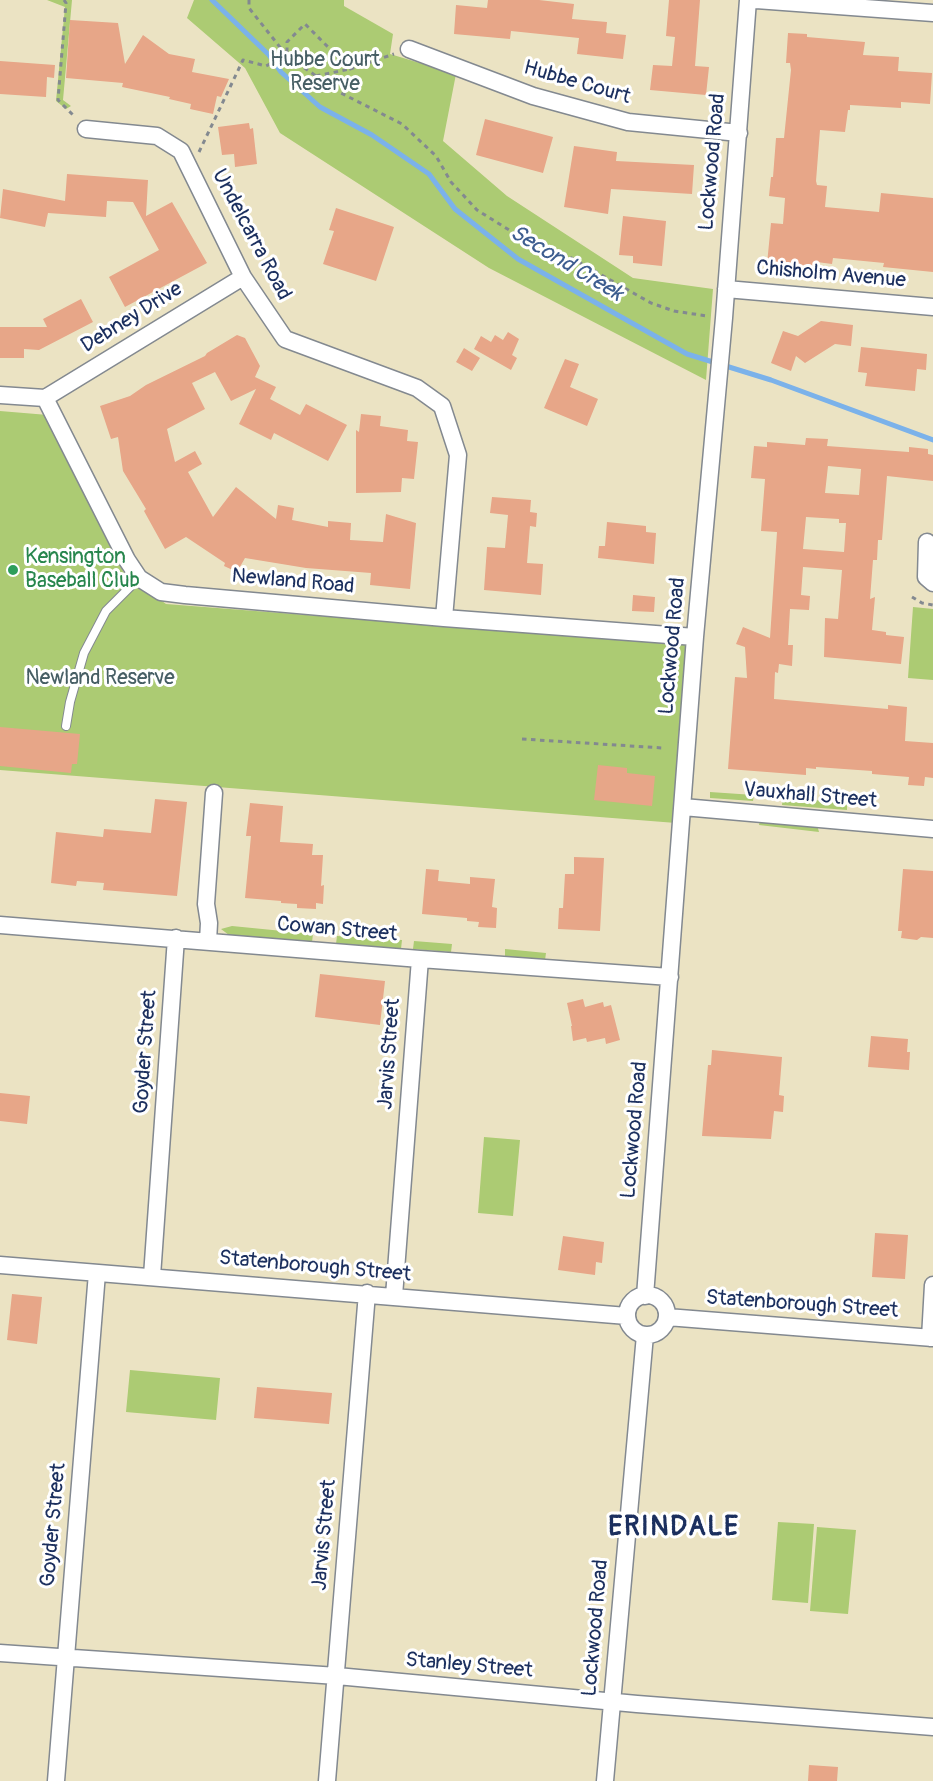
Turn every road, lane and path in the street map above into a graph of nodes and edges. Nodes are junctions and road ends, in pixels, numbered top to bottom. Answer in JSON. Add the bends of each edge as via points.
{"nodes":[{"id":1,"x":64,"y":0,"type":"edge"},
{"id":2,"x":249,"y":0,"type":"edge"},
{"id":3,"x":748,"y":0,"type":"edge"},
{"id":4,"x":756,"y":0,"type":"edge"},
{"id":5,"x":933,"y":13,"type":"edge"},
{"id":6,"x":409,"y":49,"type":"joint"},
{"id":7,"x":287,"y":56,"type":"junction"},
{"id":8,"x":350,"y":69,"type":"junction"},
{"id":9,"x":315,"y":76,"type":"junction"},
{"id":10,"x":86,"y":129,"type":"joint"},
{"id":11,"x":738,"y":133,"type":"junction"},
{"id":12,"x":190,"y":170,"type":"junction"},
{"id":13,"x":243,"y":277,"type":"junction"},
{"id":14,"x":726,"y":288,"type":"junction"},
{"id":15,"x":933,"y":307,"type":"edge"},
{"id":16,"x":724,"y":318,"type":"junction"},
{"id":17,"x":0,"y":395,"type":"edge"},
{"id":18,"x":45,"y":398,"type":"junction"},
{"id":19,"x":927,"y":542,"type":"dead end"},
{"id":20,"x":138,"y":578,"type":"junction"},
{"id":21,"x":933,"y":583,"type":"edge"},
{"id":22,"x":912,"y":597,"type":"dead end"},
{"id":23,"x":933,"y":605,"type":"edge"},
{"id":24,"x":444,"y":618,"type":"junction"},
{"id":25,"x":695,"y":637,"type":"junction"},
{"id":26,"x":66,"y":726,"type":"dead end"},
{"id":27,"x":522,"y":739,"type":"dead end"},
{"id":28,"x":663,"y":748,"type":"dead end"},
{"id":29,"x":214,"y":793,"type":"dead end"},
{"id":30,"x":683,"y":807,"type":"junction"},
{"id":31,"x":933,"y":829,"type":"edge"},
{"id":32,"x":0,"y":925,"type":"edge"},
{"id":33,"x":176,"y":939,"type":"junction"},
{"id":34,"x":208,"y":941,"type":"junction"},
{"id":35,"x":420,"y":960,"type":"junction"},
{"id":36,"x":670,"y":977,"type":"junction"},
{"id":37,"x":0,"y":1265,"type":"edge"},
{"id":38,"x":97,"y":1273,"type":"junction"},
{"id":39,"x":152,"y":1276,"type":"junction"},
{"id":40,"x":933,"y":1285,"type":"edge"},
{"id":41,"x":367,"y":1293,"type":"junction"},
{"id":42,"x":394,"y":1296,"type":"junction"},
{"id":43,"x":645,"y":1296,"type":"junction"},
{"id":44,"x":627,"y":1316,"type":"junction"},
{"id":45,"x":667,"y":1317,"type":"junction"},
{"id":46,"x":645,"y":1335,"type":"junction"},
{"id":47,"x":931,"y":1338,"type":"edge"},
{"id":48,"x":0,"y":1653,"type":"edge"},
{"id":49,"x":66,"y":1657,"type":"junction"},
{"id":50,"x":336,"y":1676,"type":"junction"},
{"id":51,"x":612,"y":1702,"type":"junction"},
{"id":52,"x":933,"y":1727,"type":"edge"},
{"id":53,"x":56,"y":1781,"type":"edge"},
{"id":54,"x":327,"y":1781,"type":"edge"},
{"id":55,"x":605,"y":1781,"type":"edge"}],
"edges":[{"from":1,"to":10,"type":"path","via":[[58,100]]},
{"from":2,"to":7,"type":"path","via":[[249,8]]},
{"from":3,"to":11,"type":"street","name":"Lockwood Road"},
{"from":4,"to":5,"type":"street"},
{"from":6,"to":8,"type":"path"},
{"from":6,"to":11,"type":"street","name":"Hubbe Court","via":[[533,96],[628,122]]},
{"from":7,"to":8,"type":"path","via":[[287,42],[305,24]]},
{"from":7,"to":9,"type":"path"},
{"from":7,"to":12,"type":"path","via":[[266,66],[243,60]]},
{"from":8,"to":9,"type":"path"},
{"from":9,"to":16,"type":"path","via":[[402,124],[435,156],[451,182],[477,210],[522,238],[568,256],[651,303],[674,311]]},
{"from":10,"to":12,"type":"street","name":"Undelcarra Road","via":[[157,136],[181,151]]},
{"from":11,"to":14,"type":"street","name":"Lockwood Road"},
{"from":12,"to":13,"type":"street","name":"Undelcarra Road"},
{"from":13,"to":18,"type":"street","name":"Debney Drive"},
{"from":13,"to":24,"type":"street","name":"Undelcarra Road","via":[[285,339],[417,388],[442,406],[458,455]]},
{"from":14,"to":15,"type":"street","name":"Chisholm Avenue"},
{"from":14,"to":16,"type":"street","name":"Lockwood Road"},
{"from":16,"to":25,"type":"street","name":"Lockwood Road"},
{"from":17,"to":18,"type":"street"},
{"from":18,"to":20,"type":"street"},
{"from":19,"to":21,"type":"street","via":[[926,576]]},
{"from":20,"to":24,"type":"street","name":"Newland Road","via":[[162,592],[185,596]]},
{"from":20,"to":26,"type":"lane","via":[[106,611],[84,653]]},
{"from":22,"to":23,"type":"path"},
{"from":24,"to":25,"type":"street","name":"Newland Road"},
{"from":25,"to":30,"type":"street","name":"Lockwood Road"},
{"from":27,"to":28,"type":"path"},
{"from":29,"to":34,"type":"street","via":[[206,904]]},
{"from":30,"to":31,"type":"street","name":"Vauxhall Street"},
{"from":30,"to":36,"type":"street","name":"Lockwood Road"},
{"from":32,"to":33,"type":"street","name":"Cowan Street"},
{"from":33,"to":34,"type":"street","name":"Cowan Street"},
{"from":33,"to":39,"type":"street","name":"Goyder Street"},
{"from":34,"to":35,"type":"street","name":"Cowan Street"},
{"from":35,"to":36,"type":"street","name":"Cowan Street"},
{"from":35,"to":42,"type":"street","name":"Jarvis Street"},
{"from":36,"to":43,"type":"street","name":"Lockwood Road"},
{"from":37,"to":38,"type":"street","name":"Statenborough Street"},
{"from":38,"to":39,"type":"street","name":"Statenborough Street"},
{"from":38,"to":49,"type":"street","name":"Goyder Street"},
{"from":39,"to":41,"type":"street","name":"Statenborough Street"},
{"from":40,"to":47,"type":"street"},
{"from":41,"to":42,"type":"street","name":"Statenborough Street"},
{"from":41,"to":50,"type":"street","name":"Jarvis Street"},
{"from":42,"to":44,"type":"street","name":"Statenborough Street"},
{"from":43,"to":44,"type":"street","via":[[630,1305]]},
{"from":43,"to":45,"type":"street","via":[[661,1301]]},
{"from":44,"to":46,"type":"street","via":[[631,1327]]},
{"from":45,"to":46,"type":"street","via":[[657,1332]]},
{"from":45,"to":47,"type":"street","name":"Statenborough Street"},
{"from":46,"to":51,"type":"street","name":"Lockwood Road"},
{"from":48,"to":49,"type":"street","name":"Stanley Street"},
{"from":49,"to":50,"type":"street","name":"Stanley Street"},
{"from":49,"to":53,"type":"street","name":"Goyder Street"},
{"from":50,"to":51,"type":"street","name":"Stanley Street"},
{"from":50,"to":54,"type":"street","name":"Jarvis Street"},
{"from":51,"to":52,"type":"street","name":"Stanley Street"},
{"from":51,"to":55,"type":"street","name":"Lockwood Road"}]}
